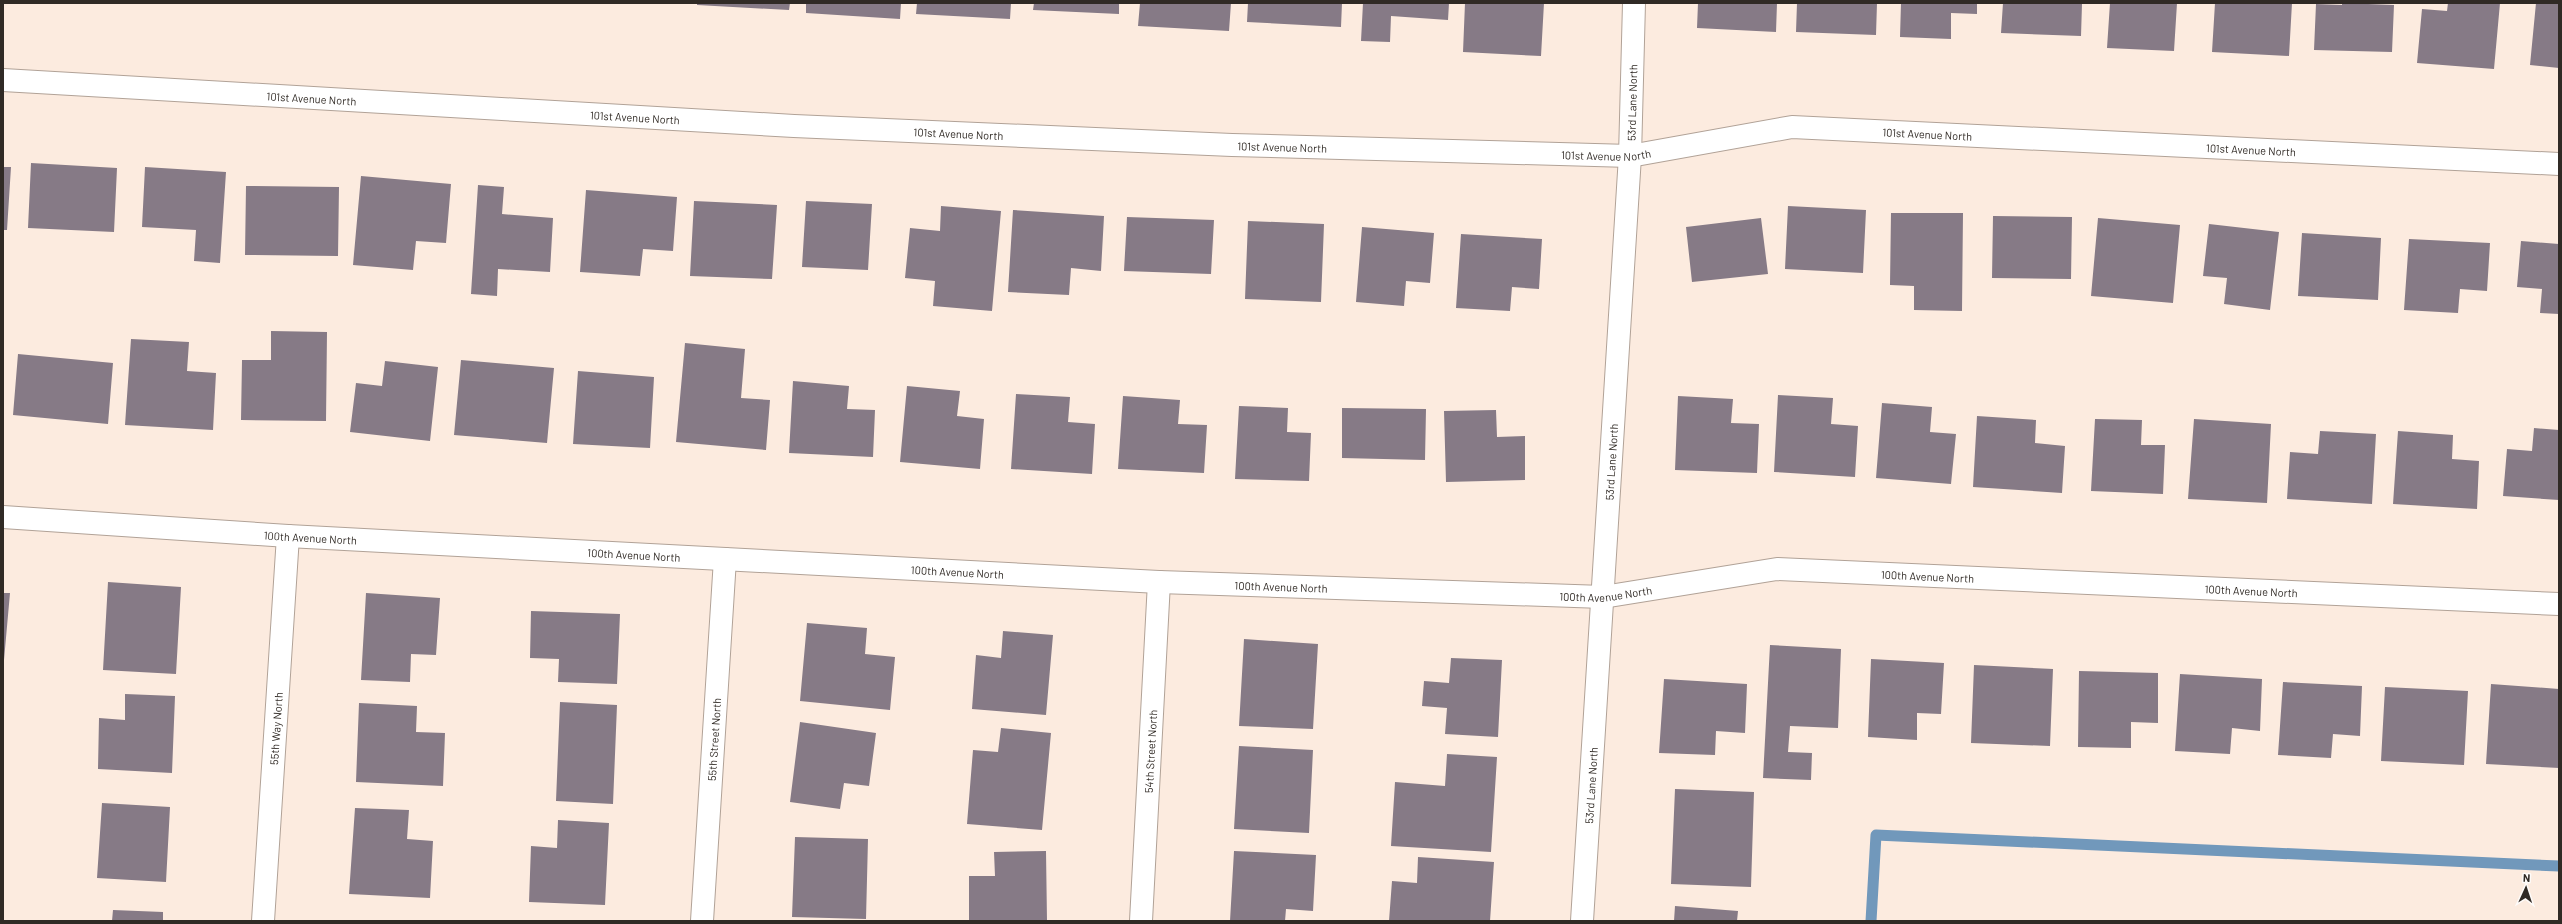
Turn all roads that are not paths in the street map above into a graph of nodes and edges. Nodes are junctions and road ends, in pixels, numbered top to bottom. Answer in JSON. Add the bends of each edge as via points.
{"nodes":[{"id":1,"x":1634,"y":3,"type":"edge"},
{"id":2,"x":3,"y":80,"type":"edge"},
{"id":3,"x":1630,"y":156,"type":"junction"},
{"id":4,"x":2559,"y":164,"type":"edge"},
{"id":5,"x":3,"y":517,"type":"edge"},
{"id":6,"x":288,"y":536,"type":"junction"},
{"id":7,"x":724,"y":559,"type":"junction"},
{"id":8,"x":1158,"y":582,"type":"junction"},
{"id":9,"x":1603,"y":597,"type":"junction"},
{"id":10,"x":2559,"y":604,"type":"edge"},
{"id":11,"x":263,"y":921,"type":"edge"},
{"id":12,"x":702,"y":921,"type":"edge"},
{"id":13,"x":1141,"y":921,"type":"edge"},
{"id":14,"x":1582,"y":921,"type":"edge"}],
"edges":[{"from":1,"to":3,"type":"street","name":"53rd Lane North"},
{"from":2,"to":3,"type":"street","name":"101st Avenue North","via":[[802,126],[1232,145]]},
{"from":3,"to":4,"type":"street","name":"101st Avenue North","via":[[1792,127]]},
{"from":3,"to":9,"type":"street","name":"53rd Lane North"},
{"from":5,"to":6,"type":"street","name":"100th Avenue North"},
{"from":6,"to":7,"type":"street","name":"100th Avenue North"},
{"from":6,"to":11,"type":"street","name":"55th Way North"},
{"from":7,"to":8,"type":"street","name":"100th Avenue North"},
{"from":7,"to":12,"type":"street","name":"55th Street North"},
{"from":8,"to":9,"type":"street","name":"100th Avenue North"},
{"from":8,"to":13,"type":"street","name":"54th Street North"},
{"from":9,"to":10,"type":"street","name":"100th Avenue North","via":[[1777,569]]},
{"from":9,"to":14,"type":"street","name":"53rd Lane North"}]}
